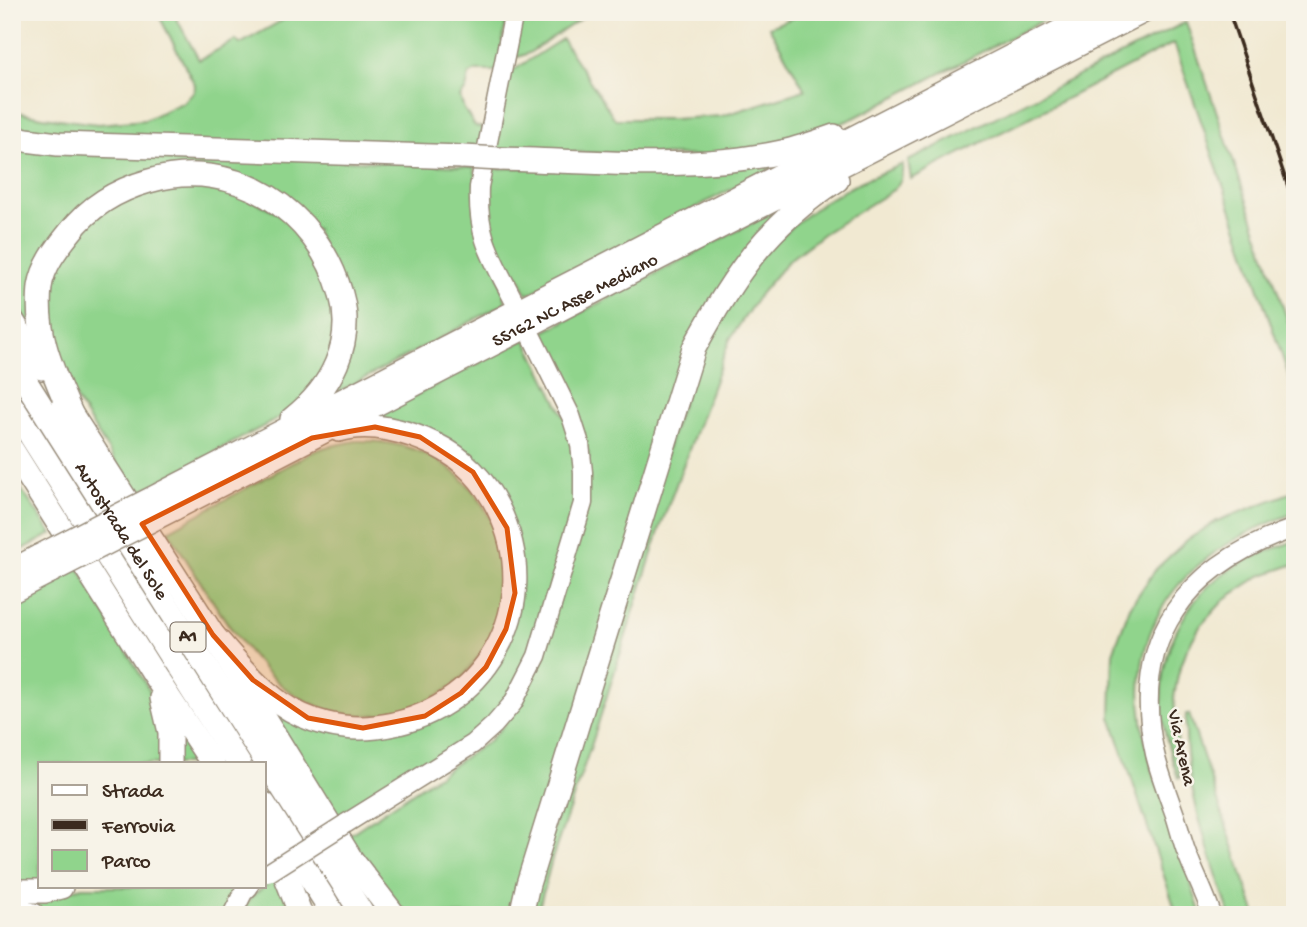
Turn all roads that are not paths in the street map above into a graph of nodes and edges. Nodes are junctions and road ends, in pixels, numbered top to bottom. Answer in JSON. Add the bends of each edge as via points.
{"nodes":[{"id":1,"x":513,"y":12,"type":"edge"},
{"id":2,"x":1098,"y":12,"type":"edge"},
{"id":3,"x":1142,"y":12,"type":"edge"},
{"id":4,"x":12,"y":136,"type":"edge"},
{"id":5,"x":866,"y":143,"type":"junction"},
{"id":6,"x":513,"y":299,"type":"dead end"},
{"id":7,"x":12,"y":320,"type":"edge"},
{"id":8,"x":532,"y":337,"type":"dead end"},
{"id":9,"x":12,"y":360,"type":"edge"},
{"id":10,"x":12,"y":406,"type":"edge"},
{"id":11,"x":71,"y":414,"type":"junction"},
{"id":12,"x":312,"y":438,"type":"junction"},
{"id":13,"x":257,"y":446,"type":"junction"},
{"id":14,"x":12,"y":450,"type":"edge"},
{"id":15,"x":167,"y":501,"type":"junction"},
{"id":16,"x":1295,"y":528,"type":"edge"},
{"id":17,"x":45,"y":564,"type":"junction"},
{"id":18,"x":12,"y":571,"type":"edge"},
{"id":19,"x":12,"y":591,"type":"edge"},
{"id":20,"x":213,"y":635,"type":"junction"},
{"id":21,"x":154,"y":675,"type":"junction"},
{"id":22,"x":170,"y":762,"type":"edge"},
{"id":23,"x":212,"y":762,"type":"edge"},
{"id":24,"x":238,"y":762,"type":"edge"},
{"id":25,"x":266,"y":807,"type":"edge"},
{"id":26,"x":266,"y":843,"type":"edge"},
{"id":27,"x":266,"y":874,"type":"edge"},
{"id":28,"x":57,"y":888,"type":"edge"},
{"id":29,"x":248,"y":888,"type":"edge"},
{"id":30,"x":12,"y":891,"type":"edge"},
{"id":31,"x":12,"y":910,"type":"edge"},
{"id":32,"x":33,"y":915,"type":"edge"},
{"id":33,"x":232,"y":915,"type":"edge"},
{"id":34,"x":301,"y":915,"type":"edge"},
{"id":35,"x":334,"y":915,"type":"edge"},
{"id":36,"x":363,"y":915,"type":"edge"},
{"id":37,"x":394,"y":915,"type":"edge"},
{"id":38,"x":521,"y":915,"type":"edge"},
{"id":39,"x":1212,"y":915,"type":"edge"}],
"edges":[{"from":1,"to":6,"type":"street","via":[[478,213],[483,239]]},
{"from":2,"to":5,"type":"highway","via":[[895,116]]},
{"from":3,"to":5,"type":"highway","via":[[992,96]]},
{"from":4,"to":5,"type":"highway","bridge":true,"via":[[58,144],[675,163]]},
{"from":5,"to":12,"type":"highway","name":"SS162 NC Asse Mediano"},
{"from":5,"to":13,"type":"highway","name":"SS162 NC Asse Mediano"},
{"from":5,"to":38,"type":"highway","via":[[740,270],[694,348]]},
{"from":7,"to":11,"type":"highway"},
{"from":8,"to":27,"type":"street","bridge":true,"via":[[571,416],[583,472],[583,503],[537,656],[513,703],[473,744]]},
{"from":9,"to":36,"type":"highway","name":"Autostrada del Sole","number":"A1"},
{"from":10,"to":24,"type":"highway","name":"Autostrada del Sole","number":"A1"},
{"from":11,"to":13,"type":"highway","via":[[43,348],[39,314],[41,284],[53,253],[77,222],[102,201],[134,185],[193,173],[250,187],[299,219],[322,247],[344,304],[346,334],[335,370],[310,405]]},
{"from":11,"to":20,"type":"highway"},
{"from":12,"to":15,"type":"highway","name":"SS162 NC Asse Mediano"},
{"from":12,"to":20,"type":"highway","via":[[349,427],[375,427],[419,437],[473,471],[508,528],[514,556],[515,593],[506,629],[486,667],[461,693],[425,716],[363,728],[308,718],[281,703],[253,680]]},
{"from":13,"to":15,"type":"highway","name":"SS162 NC Asse Mediano"},
{"from":14,"to":21,"type":"highway"},
{"from":15,"to":17,"type":"highway","name":"SS162 NC Asse Mediano","bridge":true},
{"from":16,"to":39,"type":"street","name":"Via Arena","via":[[1249,546],[1195,584],[1164,630],[1151,673],[1148,696],[1156,754]]},
{"from":17,"to":18,"type":"highway","name":"SS162 NC Asse Mediano"},
{"from":17,"to":19,"type":"highway","name":"SS162 NC Asse Mediano"},
{"from":20,"to":37,"type":"highway","via":[[351,859]]},
{"from":21,"to":22,"type":"highway","via":[[170,732]]},
{"from":21,"to":23,"type":"highway"},
{"from":25,"to":35,"type":"highway"},
{"from":26,"to":34,"type":"highway"},
{"from":28,"to":30,"type":"highway"},
{"from":29,"to":33,"type":"street"},
{"from":31,"to":32,"type":"highway"}]}
